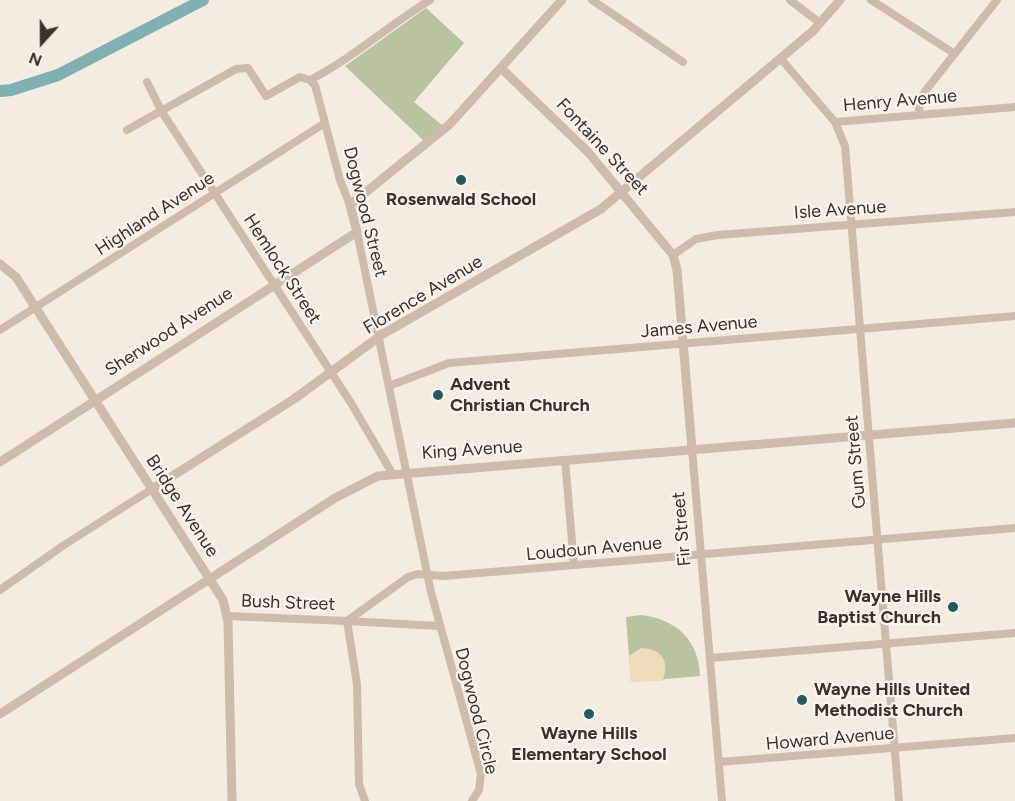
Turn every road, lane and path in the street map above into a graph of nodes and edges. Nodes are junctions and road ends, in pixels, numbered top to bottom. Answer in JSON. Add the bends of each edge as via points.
{"nodes":[{"id":1,"x":430,"y":0,"type":"edge"},
{"id":2,"x":562,"y":0,"type":"edge"},
{"id":3,"x":592,"y":0,"type":"edge"},
{"id":4,"x":790,"y":0,"type":"edge"},
{"id":5,"x":840,"y":0,"type":"edge"},
{"id":6,"x":871,"y":0,"type":"edge"},
{"id":7,"x":997,"y":0,"type":"edge"},
{"id":8,"x":820,"y":23,"type":"junction"},
{"id":9,"x":955,"y":54,"type":"junction"},
{"id":10,"x":780,"y":59,"type":"junction"},
{"id":11,"x":683,"y":62,"type":"dead end"},
{"id":12,"x":501,"y":68,"type":"junction"},
{"id":13,"x":310,"y":80,"type":"junction"},
{"id":14,"x":147,"y":82,"type":"dead end"},
{"id":15,"x":1015,"y":107,"type":"edge"},
{"id":16,"x":162,"y":112,"type":"junction"},
{"id":17,"x":918,"y":115,"type":"junction"},
{"id":18,"x":835,"y":122,"type":"junction"},
{"id":19,"x":325,"y":123,"type":"junction"},
{"id":20,"x":127,"y":130,"type":"dead end"},
{"id":21,"x":215,"y":193,"type":"junction"},
{"id":22,"x":623,"y":193,"type":"junction"},
{"id":23,"x":350,"y":205,"type":"junction"},
{"id":24,"x":1015,"y":212,"type":"edge"},
{"id":25,"x":851,"y":224,"type":"junction"},
{"id":26,"x":357,"y":232,"type":"junction"},
{"id":27,"x":673,"y":255,"type":"junction"},
{"id":28,"x":0,"y":264,"type":"edge"},
{"id":29,"x":274,"y":285,"type":"junction"},
{"id":30,"x":36,"y":308,"type":"junction"},
{"id":31,"x":1015,"y":316,"type":"edge"},
{"id":32,"x":861,"y":329,"type":"junction"},
{"id":33,"x":0,"y":330,"type":"edge"},
{"id":34,"x":379,"y":338,"type":"junction"},
{"id":35,"x":684,"y":343,"type":"junction"},
{"id":36,"x":331,"y":372,"type":"junction"},
{"id":37,"x":389,"y":386,"type":"junction"},
{"id":38,"x":95,"y":400,"type":"junction"},
{"id":39,"x":1015,"y":423,"type":"edge"},
{"id":40,"x":869,"y":435,"type":"junction"},
{"id":41,"x":692,"y":449,"type":"junction"},
{"id":42,"x":565,"y":460,"type":"junction"},
{"id":43,"x":0,"y":462,"type":"edge"},
{"id":44,"x":405,"y":472,"type":"junction"},
{"id":45,"x":392,"y":473,"type":"junction"},
{"id":46,"x":152,"y":489,"type":"junction"},
{"id":47,"x":1015,"y":528,"type":"edge"},
{"id":48,"x":877,"y":540,"type":"junction"},
{"id":49,"x":701,"y":555,"type":"junction"},
{"id":50,"x":574,"y":565,"type":"junction"},
{"id":51,"x":428,"y":575,"type":"junction"},
{"id":52,"x":210,"y":578,"type":"junction"},
{"id":53,"x":0,"y":590,"type":"edge"},
{"id":54,"x":228,"y":616,"type":"junction"},
{"id":55,"x":346,"y":621,"type":"junction"},
{"id":56,"x":439,"y":626,"type":"junction"},
{"id":57,"x":1015,"y":633,"type":"edge"},
{"id":58,"x":887,"y":644,"type":"junction"},
{"id":59,"x":710,"y":658,"type":"junction"},
{"id":60,"x":0,"y":714,"type":"edge"},
{"id":61,"x":1015,"y":738,"type":"edge"},
{"id":62,"x":895,"y":748,"type":"junction"},
{"id":63,"x":719,"y":762,"type":"junction"},
{"id":64,"x":232,"y":801,"type":"edge"},
{"id":65,"x":365,"y":801,"type":"edge"},
{"id":66,"x":472,"y":801,"type":"edge"},
{"id":67,"x":722,"y":801,"type":"edge"},
{"id":68,"x":899,"y":801,"type":"edge"}],
"edges":[{"from":1,"to":13,"type":"street"},
{"from":2,"to":12,"type":"street"},
{"from":3,"to":11,"type":"street"},
{"from":4,"to":8,"type":"street"},
{"from":5,"to":8,"type":"street","name":"Florence Avenue"},
{"from":6,"to":9,"type":"street"},
{"from":7,"to":9,"type":"street"},
{"from":8,"to":10,"type":"street","name":"Florence Avenue"},
{"from":9,"to":17,"type":"street","via":[[921,99]]},
{"from":10,"to":18,"type":"street","name":"Henry Avenue"},
{"from":10,"to":22,"type":"street","name":"Florence Avenue"},
{"from":12,"to":22,"type":"street","name":"Fontaine Street","via":[[588,152]]},
{"from":12,"to":23,"type":"street","via":[[450,124]]},
{"from":13,"to":16,"type":"street","via":[[300,78],[266,96],[248,68],[242,67]]},
{"from":13,"to":19,"type":"street","name":"Dogwood Street","via":[[315,85]]},
{"from":14,"to":16,"type":"street","name":"Hemlock Street"},
{"from":15,"to":17,"type":"street","name":"Henry Avenue"},
{"from":16,"to":20,"type":"street"},
{"from":16,"to":21,"type":"street","name":"Hemlock Street"},
{"from":17,"to":18,"type":"street","name":"Henry Avenue"},
{"from":18,"to":25,"type":"street","name":"Gum Street","via":[[845,146]]},
{"from":19,"to":21,"type":"street","name":"Highland Avenue"},
{"from":19,"to":23,"type":"street","name":"Dogwood Street"},
{"from":21,"to":29,"type":"street","name":"Hemlock Street"},
{"from":21,"to":30,"type":"street","name":"Highland Avenue"},
{"from":22,"to":27,"type":"street","name":"Fontaine Street"},
{"from":22,"to":34,"type":"street","name":"Florence Avenue"},
{"from":23,"to":26,"type":"street","name":"Dogwood Street"},
{"from":24,"to":25,"type":"street","name":"Isle Avenue"},
{"from":25,"to":27,"type":"street","name":"Isle Avenue","via":[[706,236]]},
{"from":25,"to":32,"type":"street","name":"Gum Street"},
{"from":26,"to":29,"type":"street","name":"Sherwood Avenue"},
{"from":26,"to":34,"type":"street","name":"Dogwood Street"},
{"from":27,"to":35,"type":"street","name":"Fir Street"},
{"from":28,"to":30,"type":"street","name":"Bridge Avenue","via":[[16,277]]},
{"from":29,"to":36,"type":"street","name":"Hemlock Street"},
{"from":29,"to":38,"type":"street","name":"Sherwood Avenue"},
{"from":30,"to":33,"type":"street","name":"Highland Avenue"},
{"from":30,"to":38,"type":"street","name":"Bridge Avenue"},
{"from":31,"to":32,"type":"street","name":"James Avenue"},
{"from":32,"to":35,"type":"street","name":"James Avenue"},
{"from":32,"to":40,"type":"street","name":"Gum Street"},
{"from":34,"to":36,"type":"street","name":"Florence Avenue"},
{"from":34,"to":37,"type":"street","name":"Dogwood Street"},
{"from":35,"to":37,"type":"street","name":"James Avenue","via":[[449,363]]},
{"from":35,"to":41,"type":"street","name":"Fir Street"},
{"from":36,"to":45,"type":"street","name":"Hemlock Street"},
{"from":36,"to":46,"type":"street","name":"Florence Avenue"},
{"from":37,"to":44,"type":"street","name":"Dogwood Street"},
{"from":38,"to":43,"type":"street","name":"Sherwood Avenue"},
{"from":38,"to":46,"type":"street","name":"Bridge Avenue"},
{"from":39,"to":40,"type":"street","name":"King Avenue"},
{"from":40,"to":41,"type":"street","name":"King Avenue"},
{"from":40,"to":48,"type":"street","name":"Gum Street"},
{"from":41,"to":42,"type":"street","name":"King Avenue"},
{"from":41,"to":49,"type":"street","name":"Fir Street"},
{"from":42,"to":44,"type":"street","name":"King Avenue"},
{"from":42,"to":50,"type":"street"},
{"from":44,"to":45,"type":"street","name":"King Avenue"},
{"from":44,"to":51,"type":"street","name":"Dogwood Street"},
{"from":45,"to":52,"type":"street","name":"King Avenue","via":[[358,484]]},
{"from":46,"to":52,"type":"street","name":"Bridge Avenue"},
{"from":46,"to":53,"type":"street","name":"Florence Avenue"},
{"from":47,"to":48,"type":"street","name":"Loudoun Avenue"},
{"from":48,"to":49,"type":"street","name":"Loudoun Avenue"},
{"from":48,"to":58,"type":"street","name":"Gum Street"},
{"from":49,"to":50,"type":"street","name":"Loudoun Avenue"},
{"from":49,"to":59,"type":"street","name":"Fir Street"},
{"from":50,"to":51,"type":"street","name":"Loudoun Avenue"},
{"from":51,"to":55,"type":"street","name":"Bush Street","via":[[408,578]]},
{"from":51,"to":56,"type":"street","name":"Dogwood Street"},
{"from":52,"to":54,"type":"street","name":"Bridge Avenue"},
{"from":52,"to":60,"type":"street","name":"King Avenue"},
{"from":54,"to":55,"type":"street","name":"Bush Street"},
{"from":54,"to":64,"type":"street","name":"Bridge Avenue"},
{"from":55,"to":56,"type":"street","name":"Bush Street"},
{"from":55,"to":65,"type":"street","via":[[357,684],[360,784]]},
{"from":56,"to":66,"type":"street","name":"Dogwood Circle","via":[[481,774],[479,790]]},
{"from":57,"to":58,"type":"street"},
{"from":58,"to":59,"type":"street"},
{"from":58,"to":62,"type":"street","name":"Gum Street"},
{"from":59,"to":63,"type":"street","name":"Fir Street"},
{"from":61,"to":62,"type":"street","name":"Howard Avenue"},
{"from":62,"to":63,"type":"street","name":"Howard Avenue"},
{"from":62,"to":68,"type":"street","name":"Gum Street"},
{"from":63,"to":67,"type":"street","name":"Fir Street"}]}
